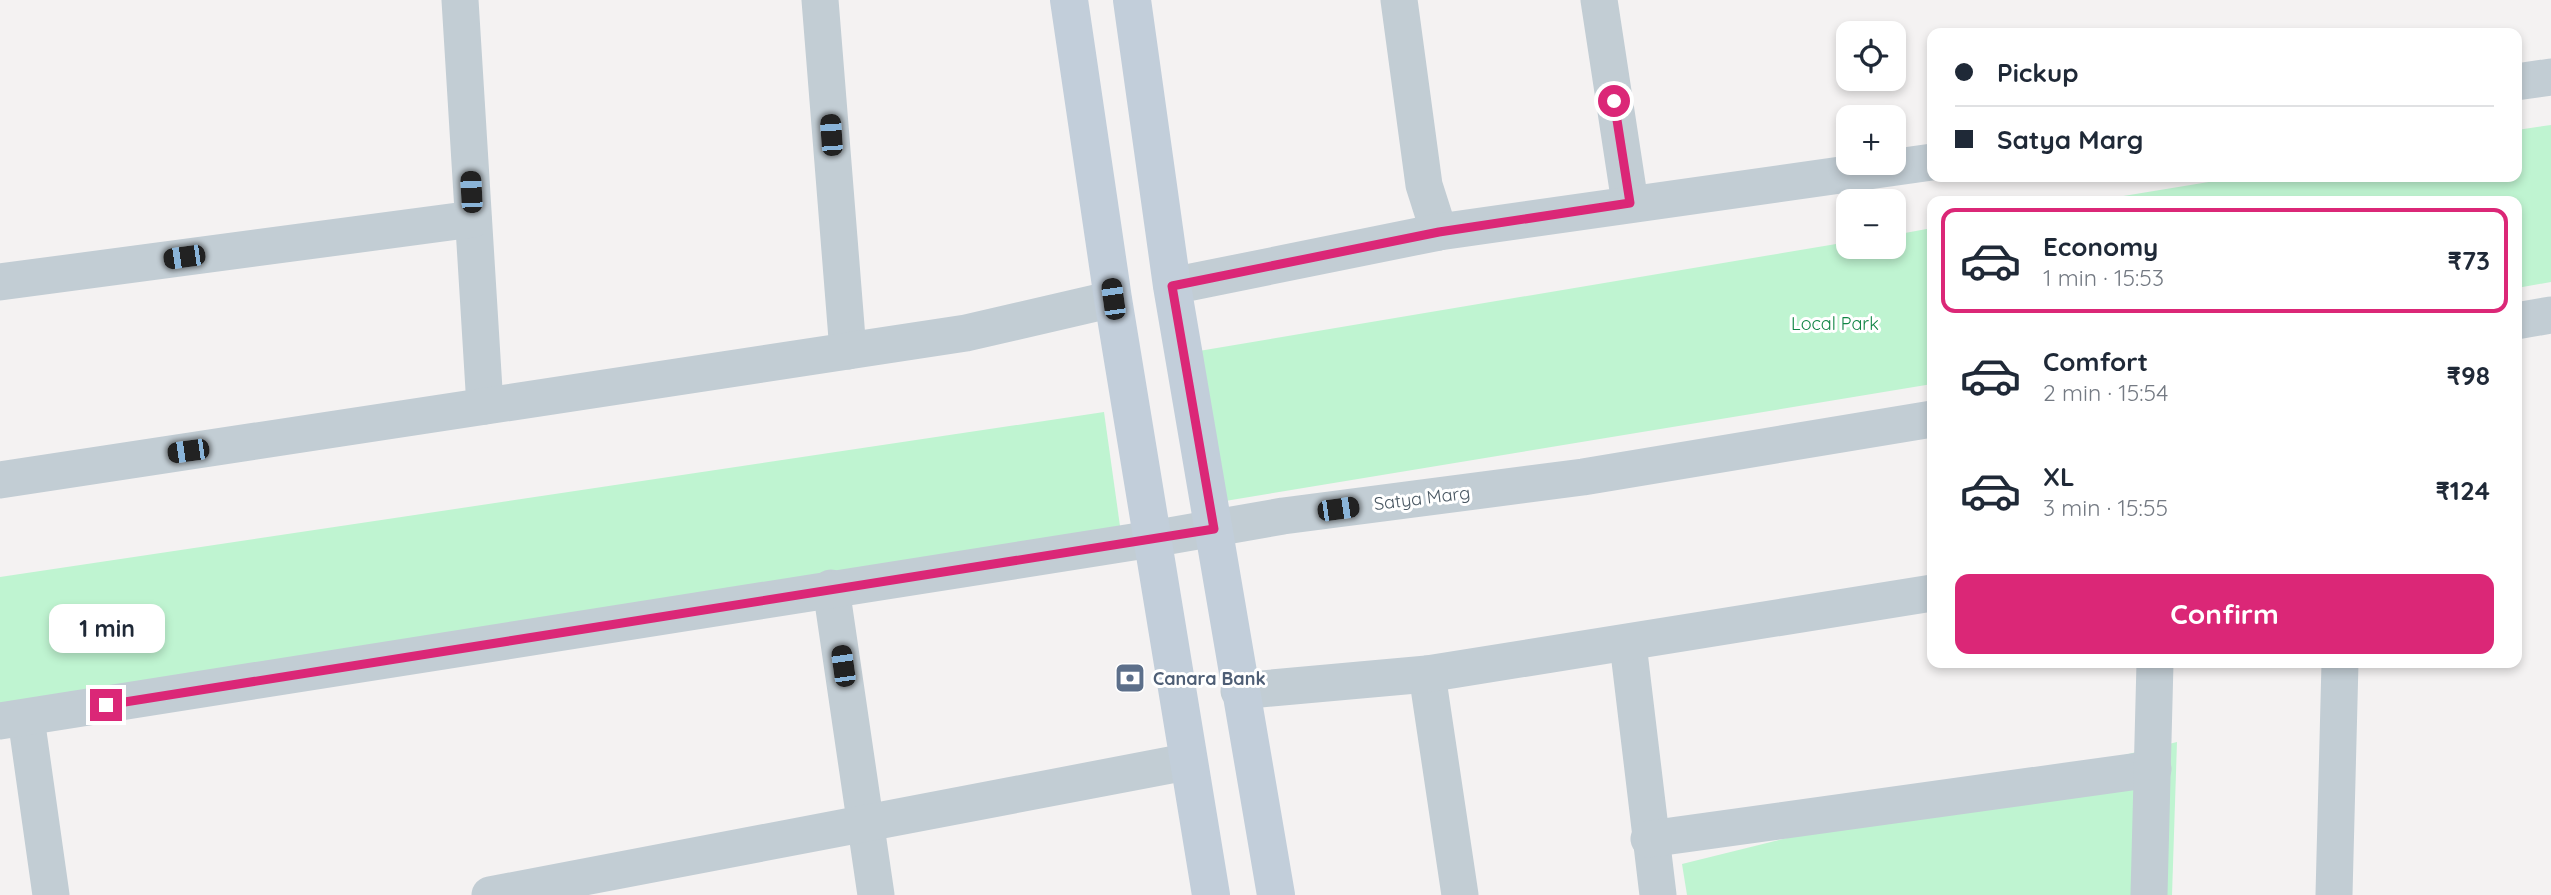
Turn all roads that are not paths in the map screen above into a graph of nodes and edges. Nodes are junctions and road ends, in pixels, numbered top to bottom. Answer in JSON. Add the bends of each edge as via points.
{"nodes":[{"id":1,"x":460,"y":0,"type":"edge"},
{"id":2,"x":820,"y":0,"type":"edge"},
{"id":3,"x":1069,"y":0,"type":"edge"},
{"id":4,"x":1132,"y":0,"type":"edge"},
{"id":5,"x":1399,"y":0,"type":"edge"},
{"id":6,"x":1599,"y":0,"type":"edge"},
{"id":7,"x":2551,"y":77,"type":"edge"},
{"id":8,"x":2522,"y":81,"type":"edge"},
{"id":9,"x":1927,"y":163,"type":"edge"},
{"id":10,"x":1630,"y":203,"type":"junction"},
{"id":11,"x":473,"y":219,"type":"junction"},
{"id":12,"x":1439,"y":232,"type":"junction"},
{"id":13,"x":0,"y":282,"type":"edge"},
{"id":14,"x":1172,"y":286,"type":"junction"},
{"id":15,"x":1113,"y":299,"type":"junction"},
{"id":16,"x":2551,"y":315,"type":"edge"},
{"id":17,"x":2522,"y":320,"type":"edge"},
{"id":18,"x":848,"y":351,"type":"junction"},
{"id":19,"x":485,"y":406,"type":"junction"},
{"id":20,"x":1927,"y":420,"type":"edge"},
{"id":21,"x":0,"y":480,"type":"edge"},
{"id":22,"x":1214,"y":529,"type":"junction"},
{"id":23,"x":1152,"y":539,"type":"junction"},
{"id":24,"x":831,"y":587,"type":"junction"},
{"id":25,"x":1927,"y":594,"type":"edge"},
{"id":26,"x":1628,"y":644,"type":"junction"},
{"id":27,"x":2155,"y":668,"type":"edge"},
{"id":28,"x":2340,"y":668,"type":"edge"},
{"id":29,"x":1427,"y":674,"type":"junction"},
{"id":30,"x":1239,"y":691,"type":"junction"},
{"id":31,"x":13,"y":719,"type":"edge"},
{"id":32,"x":1186,"y":762,"type":"junction"},
{"id":33,"x":2153,"y":769,"type":"junction"},
{"id":34,"x":866,"y":824,"type":"junction"},
{"id":35,"x":1649,"y":839,"type":"junction"},
{"id":36,"x":51,"y":895,"type":"edge"},
{"id":37,"x":490,"y":895,"type":"edge"},
{"id":38,"x":876,"y":895,"type":"edge"},
{"id":39,"x":1211,"y":895,"type":"edge"},
{"id":40,"x":1276,"y":895,"type":"edge"},
{"id":41,"x":1460,"y":895,"type":"edge"},
{"id":42,"x":1658,"y":895,"type":"edge"},
{"id":43,"x":2149,"y":895,"type":"edge"},
{"id":44,"x":2334,"y":895,"type":"edge"}],
"edges":[{"from":1,"to":11,"type":"street"},
{"from":2,"to":18,"type":"street"},
{"from":3,"to":15,"type":"street"},
{"from":4,"to":14,"type":"street"},
{"from":5,"to":12,"type":"street","via":[[1424,184]]},
{"from":6,"to":10,"type":"street"},
{"from":7,"to":8,"type":"street"},
{"from":9,"to":10,"type":"street"},
{"from":10,"to":12,"type":"street"},
{"from":11,"to":13,"type":"street"},
{"from":11,"to":19,"type":"street"},
{"from":12,"to":14,"type":"street"},
{"from":14,"to":22,"type":"street"},
{"from":15,"to":18,"type":"street","via":[[966,333]]},
{"from":15,"to":23,"type":"street"},
{"from":16,"to":17,"type":"street"},
{"from":18,"to":19,"type":"street"},
{"from":19,"to":21,"type":"street"},
{"from":20,"to":22,"type":"street","name":"Satya Marg","via":[[1583,477]]},
{"from":22,"to":23,"type":"street","name":"Satya Marg"},
{"from":22,"to":30,"type":"street"},
{"from":23,"to":24,"type":"street","name":"Satya Marg"},
{"from":23,"to":32,"type":"street"},
{"from":24,"to":31,"type":"street","name":"Satya Marg"},
{"from":24,"to":34,"type":"street"},
{"from":25,"to":26,"type":"street"},
{"from":26,"to":29,"type":"street"},
{"from":26,"to":35,"type":"street"},
{"from":27,"to":33,"type":"street"},
{"from":28,"to":44,"type":"street"},
{"from":29,"to":30,"type":"street"},
{"from":29,"to":41,"type":"street"},
{"from":30,"to":40,"type":"street"},
{"from":31,"to":36,"type":"street"},
{"from":32,"to":34,"type":"street"},
{"from":32,"to":39,"type":"street"},
{"from":33,"to":35,"type":"street"},
{"from":33,"to":43,"type":"street"},
{"from":34,"to":37,"type":"street"},
{"from":34,"to":38,"type":"street"},
{"from":35,"to":42,"type":"street"}]}
